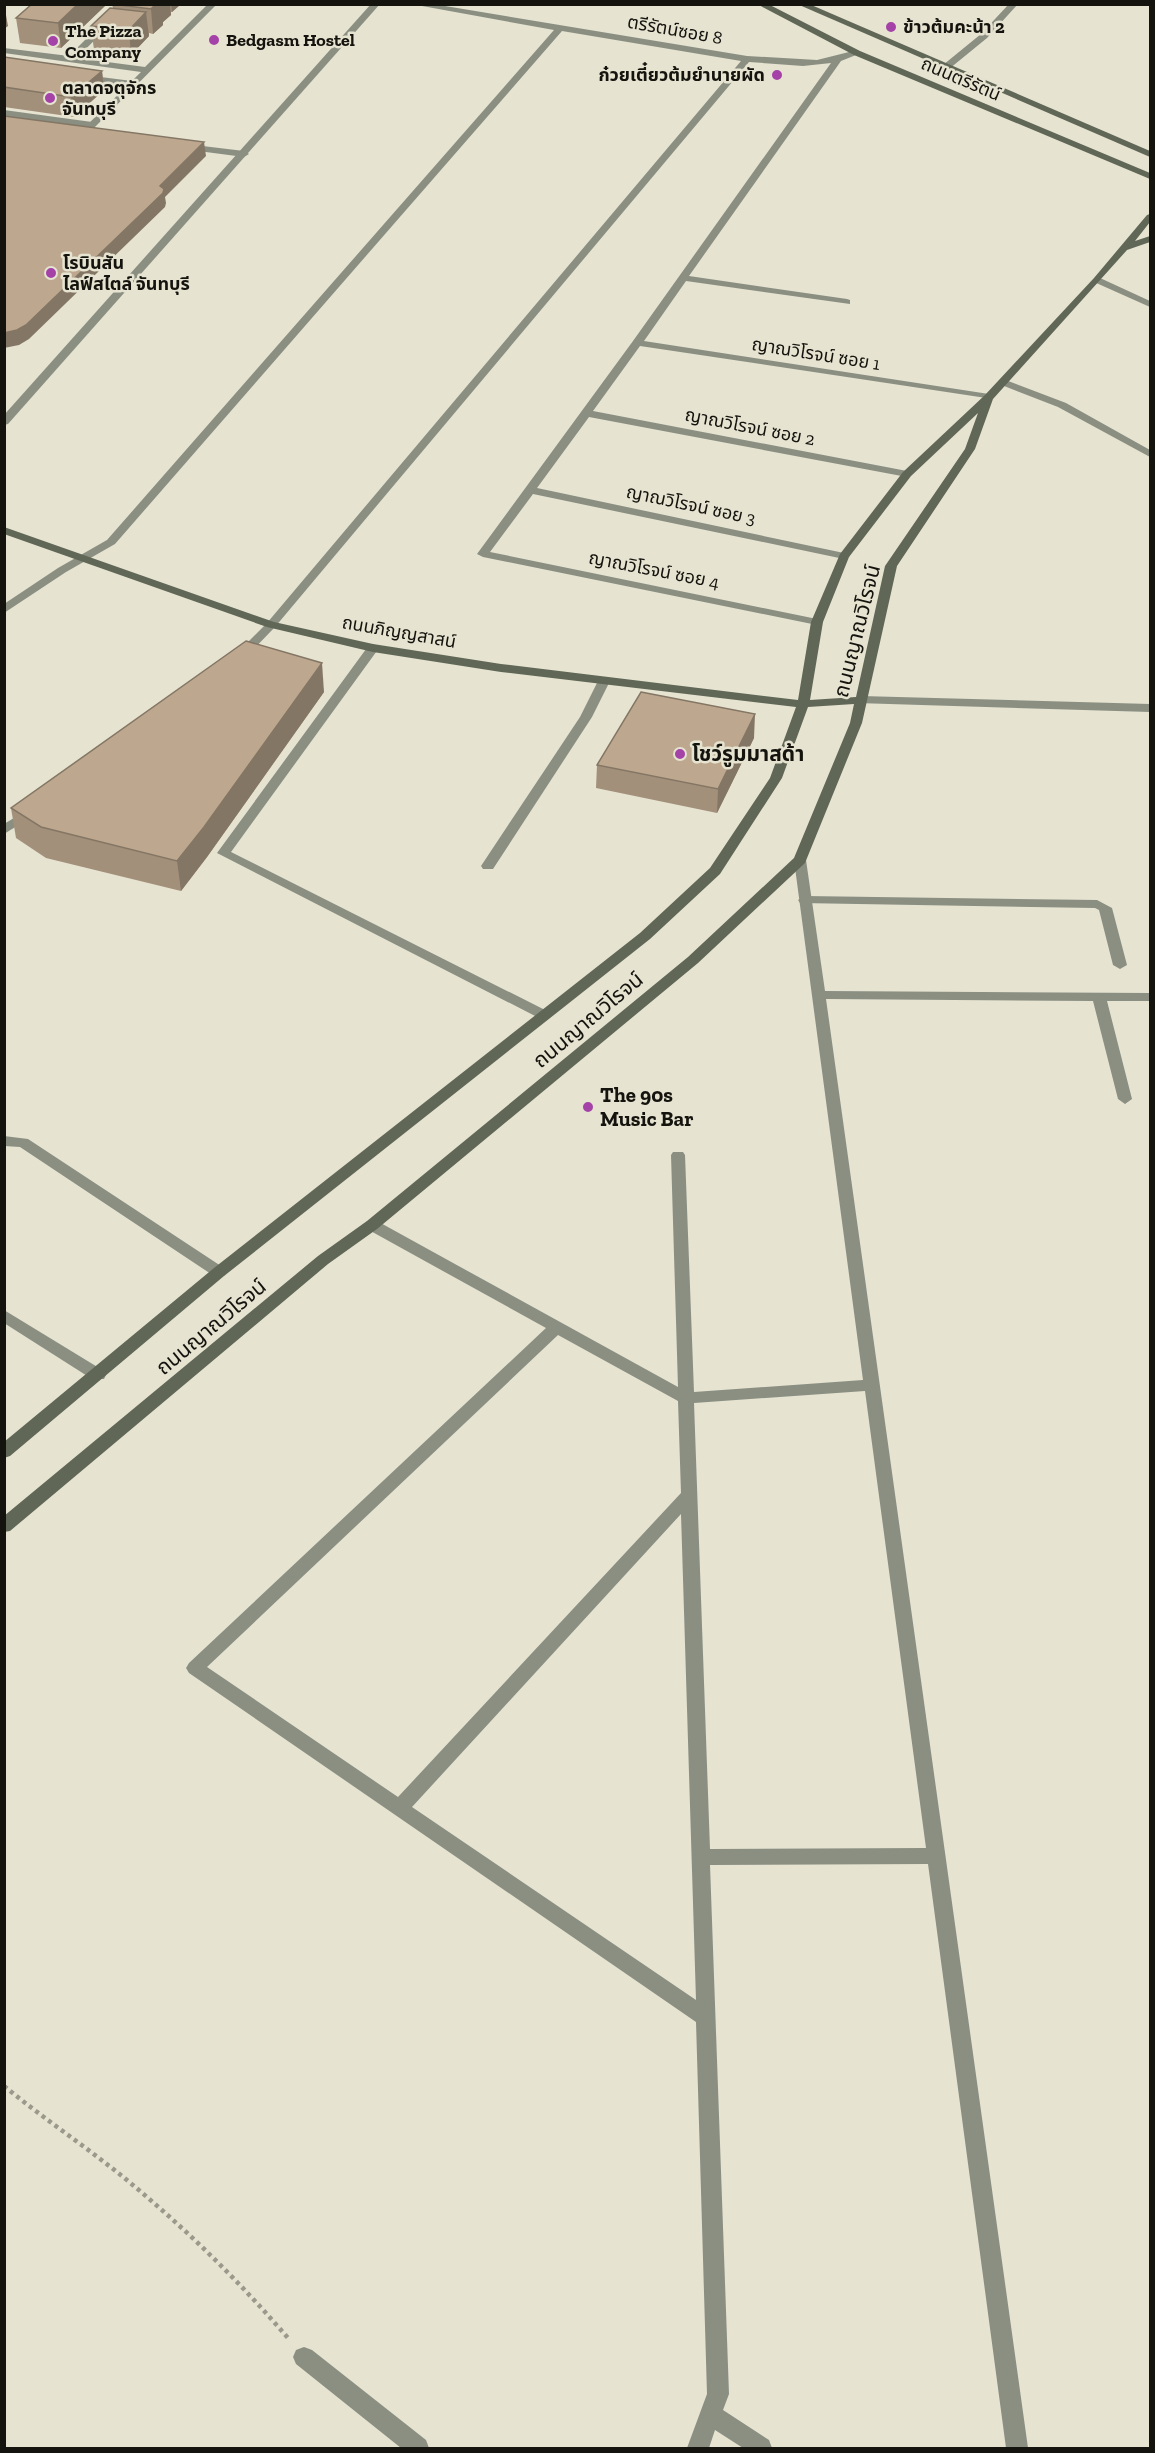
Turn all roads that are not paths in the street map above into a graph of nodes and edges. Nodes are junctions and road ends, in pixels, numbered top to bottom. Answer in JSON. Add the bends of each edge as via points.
{"nodes":[{"id":1,"x":126,"y":4,"type":"edge"},
{"id":2,"x":213,"y":4,"type":"edge"},
{"id":3,"x":376,"y":4,"type":"edge"},
{"id":4,"x":416,"y":4,"type":"edge"},
{"id":5,"x":761,"y":4,"type":"edge"},
{"id":6,"x":801,"y":4,"type":"edge"},
{"id":7,"x":1014,"y":4,"type":"edge"},
{"id":8,"x":561,"y":27,"type":"junction"},
{"id":9,"x":4,"y":50,"type":"edge"},
{"id":10,"x":858,"y":53,"type":"junction"},
{"id":11,"x":71,"y":59,"type":"junction"},
{"id":12,"x":747,"y":59,"type":"junction"},
{"id":13,"x":837,"y":62,"type":"junction"},
{"id":14,"x":946,"y":67,"type":"junction"},
{"id":15,"x":148,"y":69,"type":"junction"},
{"id":16,"x":76,"y":77,"type":"edge"},
{"id":17,"x":132,"y":84,"type":"junction"},
{"id":18,"x":4,"y":113,"type":"edge"},
{"id":19,"x":4,"y":123,"type":"edge"},
{"id":20,"x":94,"y":130,"type":"junction"},
{"id":21,"x":176,"y":145,"type":"edge"},
{"id":22,"x":244,"y":154,"type":"junction"},
{"id":23,"x":1150,"y":154,"type":"edge"},
{"id":24,"x":1150,"y":176,"type":"edge"},
{"id":25,"x":1150,"y":217,"type":"edge"},
{"id":26,"x":1150,"y":239,"type":"edge"},
{"id":27,"x":1124,"y":248,"type":"junction"},
{"id":28,"x":683,"y":278,"type":"junction"},
{"id":29,"x":1097,"y":280,"type":"junction"},
{"id":30,"x":847,"y":302,"type":"dead end"},
{"id":31,"x":1150,"y":304,"type":"edge"},
{"id":32,"x":637,"y":343,"type":"junction"},
{"id":33,"x":1003,"y":382,"type":"junction"},
{"id":34,"x":989,"y":397,"type":"junction"},
{"id":35,"x":585,"y":413,"type":"junction"},
{"id":36,"x":4,"y":422,"type":"edge"},
{"id":37,"x":1150,"y":454,"type":"edge"},
{"id":38,"x":908,"y":474,"type":"junction"},
{"id":39,"x":531,"y":490,"type":"junction"},
{"id":40,"x":4,"y":531,"type":"edge"},
{"id":41,"x":844,"y":556,"type":"junction"},
{"id":42,"x":82,"y":558,"type":"junction"},
{"id":43,"x":4,"y":610,"type":"edge"},
{"id":44,"x":818,"y":622,"type":"junction"},
{"id":45,"x":271,"y":625,"type":"junction"},
{"id":46,"x":373,"y":648,"type":"junction"},
{"id":47,"x":231,"y":665,"type":"edge"},
{"id":48,"x":604,"y":681,"type":"junction"},
{"id":49,"x":861,"y":700,"type":"junction"},
{"id":50,"x":803,"y":704,"type":"junction"},
{"id":51,"x":1150,"y":708,"type":"edge"},
{"id":52,"x":42,"y":804,"type":"edge"},
{"id":53,"x":4,"y":830,"type":"edge"},
{"id":54,"x":800,"y":860,"type":"junction"},
{"id":55,"x":488,"y":866,"type":"dead end"},
{"id":56,"x":805,"y":900,"type":"junction"},
{"id":57,"x":1120,"y":965,"type":"dead end"},
{"id":58,"x":818,"y":994,"type":"junction"},
{"id":59,"x":1099,"y":997,"type":"junction"},
{"id":60,"x":1150,"y":997,"type":"edge"},
{"id":61,"x":544,"y":1015,"type":"junction"},
{"id":62,"x":1125,"y":1100,"type":"dead end"},
{"id":63,"x":4,"y":1141,"type":"edge"},
{"id":64,"x":678,"y":1155,"type":"dead end"},
{"id":65,"x":372,"y":1225,"type":"junction"},
{"id":66,"x":219,"y":1272,"type":"junction"},
{"id":67,"x":4,"y":1315,"type":"edge"},
{"id":68,"x":556,"y":1327,"type":"junction"},
{"id":69,"x":98,"y":1375,"type":"junction"},
{"id":70,"x":870,"y":1386,"type":"junction"},
{"id":71,"x":685,"y":1398,"type":"junction"},
{"id":72,"x":4,"y":1452,"type":"edge"},
{"id":73,"x":688,"y":1496,"type":"junction"},
{"id":74,"x":4,"y":1526,"type":"edge"},
{"id":75,"x":400,"y":1807,"type":"junction"},
{"id":76,"x":935,"y":1856,"type":"junction"},
{"id":77,"x":700,"y":1857,"type":"junction"},
{"id":78,"x":705,"y":2017,"type":"junction"},
{"id":79,"x":304,"y":2357,"type":"road end"},
{"id":80,"x":710,"y":2414,"type":"junction"},
{"id":81,"x":418,"y":2448,"type":"edge"},
{"id":82,"x":698,"y":2448,"type":"edge"},
{"id":83,"x":761,"y":2448,"type":"edge"},
{"id":84,"x":1017,"y":2448,"type":"edge"}],
"edges":[{"from":1,"to":11,"type":"street"},
{"from":2,"to":15,"type":"street"},
{"from":3,"to":22,"type":"street"},
{"from":4,"to":8,"type":"street","name":"ตรีรัตน์ซอย 8"},
{"from":5,"to":10,"type":"main road","name":"ถนนตรีรัตน์"},
{"from":6,"to":14,"type":"main road","name":"ถนนตรีรัตน์"},
{"from":7,"to":14,"type":"street","via":[[984,36]]},
{"from":8,"to":12,"type":"street","name":"ตรีรัตน์ซอย 8"},
{"from":8,"to":42,"type":"street","via":[[111,542]]},
{"from":9,"to":11,"type":"street"},
{"from":10,"to":13,"type":"street","name":"ตรีรัตน์ซอย 8"},
{"from":10,"to":24,"type":"main road","name":"ถนนตรีรัตน์"},
{"from":11,"to":15,"type":"street"},
{"from":12,"to":13,"type":"street","name":"ตรีรัตน์ซอย 8"},
{"from":12,"to":45,"type":"street"},
{"from":13,"to":28,"type":"street"},
{"from":14,"to":23,"type":"main road","name":"ถนนตรีรัตน์"},
{"from":15,"to":17,"type":"street"},
{"from":16,"to":17,"type":"street"},
{"from":17,"to":20,"type":"street"},
{"from":18,"to":20,"type":"street"},
{"from":19,"to":20,"type":"street","via":[[84,133]]},
{"from":21,"to":22,"type":"street"},
{"from":22,"to":36,"type":"street"},
{"from":25,"to":27,"type":"main road","name":"ถนนญาณวิโรจน์"},
{"from":26,"to":27,"type":"main road"},
{"from":27,"to":29,"type":"main road","name":"ถนนญาณวิโรจน์"},
{"from":28,"to":30,"type":"street"},
{"from":28,"to":32,"type":"street"},
{"from":29,"to":31,"type":"street"},
{"from":29,"to":33,"type":"main road","name":"ถนนญาณวิโรจน์"},
{"from":32,"to":34,"type":"street","name":"ญาณวิโรจน์ ซอย 1"},
{"from":32,"to":35,"type":"street"},
{"from":33,"to":34,"type":"main road","name":"ถนนญาณวิโรจน์"},
{"from":33,"to":37,"type":"street","via":[[1062,405]]},
{"from":34,"to":38,"type":"main road","name":"ถนนญาณวิโรจน์"},
{"from":34,"to":49,"type":"main road","name":"ถนนญาณวิโรจน์","via":[[970,449],[891,566]]},
{"from":35,"to":38,"type":"street","name":"ญาณวิโรจน์ ซอย 2"},
{"from":35,"to":39,"type":"street"},
{"from":38,"to":41,"type":"main road","name":"ถนนญาณวิโรจน์"},
{"from":39,"to":41,"type":"street","name":"ญาณวิโรจน์ ซอย 3"},
{"from":39,"to":44,"type":"street","name":"ญาณวิโรจน์ ซอย 4","via":[[483,554]]},
{"from":40,"to":42,"type":"main road","name":"ถนนภิญญสาสน์"},
{"from":41,"to":44,"type":"main road","name":"ถนนญาณวิโรจน์"},
{"from":42,"to":43,"type":"street"},
{"from":42,"to":45,"type":"main road","name":"ถนนภิญญสาสน์"},
{"from":44,"to":50,"type":"main road","name":"ถนนญาณวิโรจน์"},
{"from":45,"to":46,"type":"main road","name":"ถนนภิญญสาสน์"},
{"from":45,"to":47,"type":"street"},
{"from":46,"to":48,"type":"main road","name":"ถนนภิญญสาสน์"},
{"from":46,"to":61,"type":"street","via":[[224,853]]},
{"from":48,"to":50,"type":"main road","name":"ถนนภิญญสาสน์"},
{"from":48,"to":55,"type":"street","via":[[586,717]]},
{"from":49,"to":50,"type":"main road","name":"ถนนภิญญสาสน์"},
{"from":49,"to":51,"type":"street"},
{"from":49,"to":54,"type":"main road","name":"ถนนญาณวิโรจน์","via":[[856,723]]},
{"from":50,"to":61,"type":"main road","name":"ถนนญาณวิโรจน์","via":[[776,778],[715,871],[645,936]]},
{"from":52,"to":53,"type":"street"},
{"from":54,"to":56,"type":"street"},
{"from":54,"to":65,"type":"main road","name":"ถนนญาณวิโรจน์","via":[[693,960]]},
{"from":56,"to":57,"type":"street","via":[[1097,904],[1105,908]]},
{"from":56,"to":58,"type":"street"},
{"from":58,"to":59,"type":"street"},
{"from":58,"to":70,"type":"street"},
{"from":59,"to":60,"type":"street"},
{"from":59,"to":62,"type":"street"},
{"from":61,"to":66,"type":"main road","name":"ถนนญาณวิโรจน์"},
{"from":63,"to":66,"type":"street","via":[[23,1142]]},
{"from":64,"to":71,"type":"street"},
{"from":65,"to":68,"type":"street"},
{"from":65,"to":74,"type":"main road","name":"ถนนญาณวิโรจน์","via":[[323,1260]]},
{"from":66,"to":69,"type":"main road","name":"ถนนญาณวิโรจน์"},
{"from":67,"to":69,"type":"street"},
{"from":68,"to":71,"type":"street"},
{"from":68,"to":75,"type":"street","via":[[195,1668]]},
{"from":69,"to":72,"type":"main road","name":"ถนนญาณวิโรจน์"},
{"from":70,"to":71,"type":"street"},
{"from":70,"to":76,"type":"street"},
{"from":71,"to":73,"type":"street"},
{"from":73,"to":75,"type":"street"},
{"from":73,"to":77,"type":"street"},
{"from":75,"to":78,"type":"street"},
{"from":76,"to":77,"type":"street"},
{"from":76,"to":84,"type":"street"},
{"from":77,"to":78,"type":"street"},
{"from":78,"to":80,"type":"street","via":[[718,2394]]},
{"from":79,"to":81,"type":"street"},
{"from":80,"to":82,"type":"street"},
{"from":80,"to":83,"type":"street"}]}
